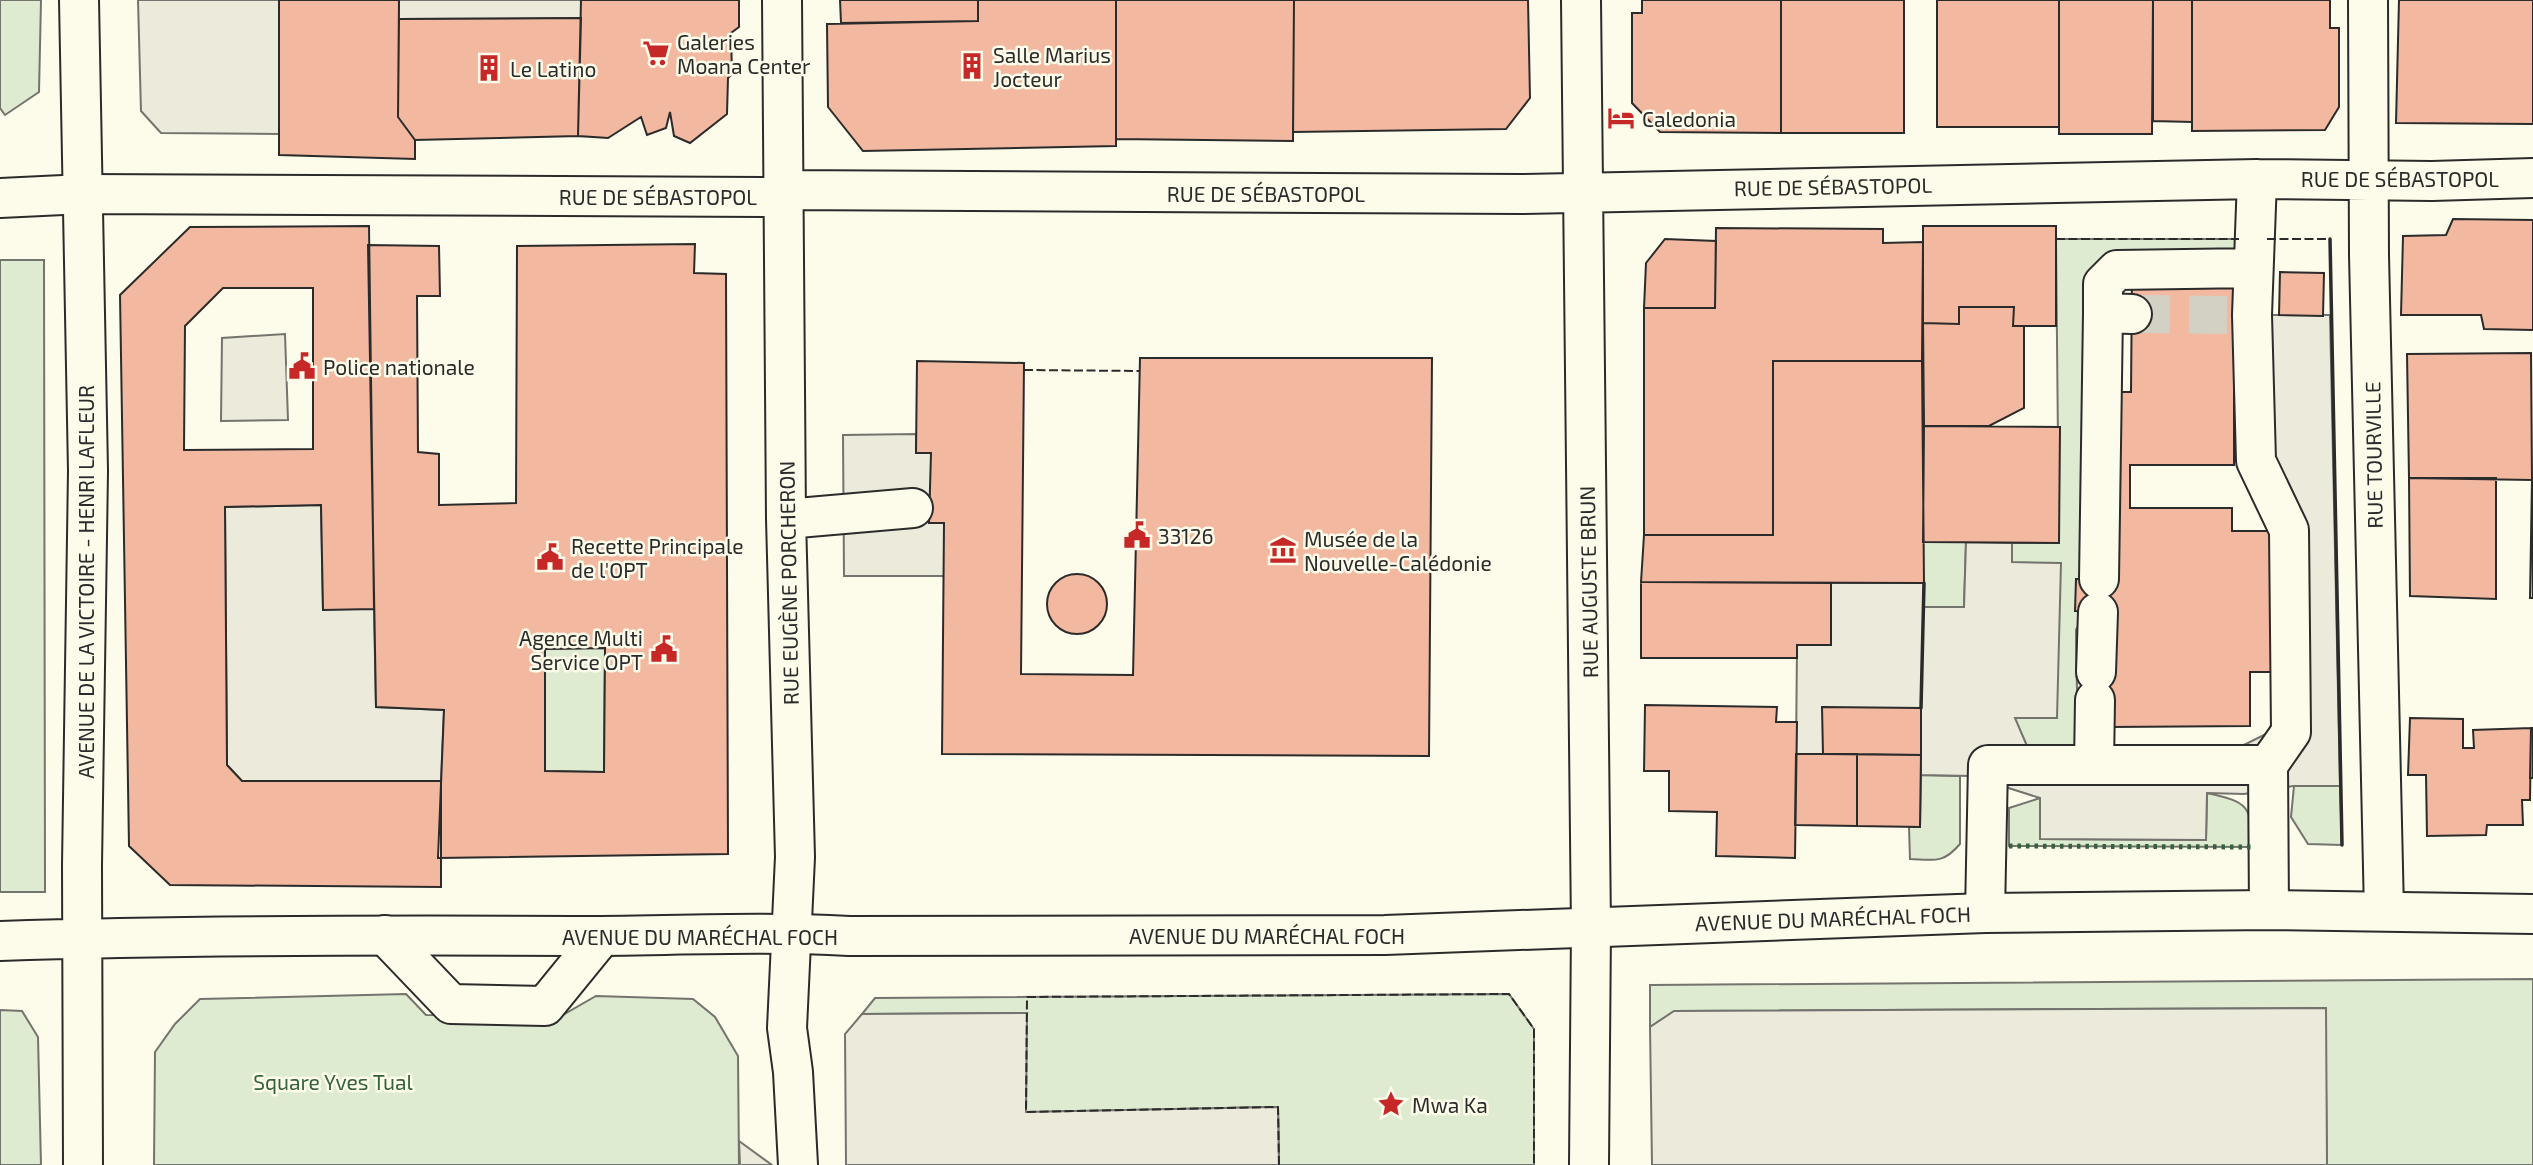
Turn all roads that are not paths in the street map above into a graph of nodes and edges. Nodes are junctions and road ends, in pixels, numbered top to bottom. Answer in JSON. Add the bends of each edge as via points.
{"nodes":[{"id":1,"x":79,"y":0,"type":"edge"},
{"id":2,"x":782,"y":0,"type":"edge"},
{"id":3,"x":1581,"y":0,"type":"edge"},
{"id":4,"x":2368,"y":0,"type":"edge"},
{"id":5,"x":2368,"y":178,"type":"junction"},
{"id":6,"x":2533,"y":178,"type":"edge"},
{"id":7,"x":2257,"y":179,"type":"junction"},
{"id":8,"x":783,"y":190,"type":"junction"},
{"id":9,"x":1584,"y":192,"type":"junction"},
{"id":10,"x":84,"y":194,"type":"junction"},
{"id":11,"x":0,"y":198,"type":"edge"},
{"id":12,"x":2253,"y":268,"type":"junction"},
{"id":13,"x":913,"y":508,"type":"dead end"},
{"id":14,"x":786,"y":519,"type":"junction"},
{"id":15,"x":2094,"y":765,"type":"junction"},
{"id":16,"x":2268,"y":765,"type":"junction"},
{"id":17,"x":2269,"y":910,"type":"junction"},
{"id":18,"x":2384,"y":911,"type":"junction"},
{"id":19,"x":1985,"y":913,"type":"junction"},
{"id":20,"x":2533,"y":914,"type":"edge"},
{"id":21,"x":1591,"y":928,"type":"junction"},
{"id":22,"x":790,"y":933,"type":"junction"},
{"id":23,"x":385,"y":935,"type":"junction"},
{"id":24,"x":602,"y":936,"type":"junction"},
{"id":25,"x":84,"y":938,"type":"junction"},
{"id":26,"x":0,"y":941,"type":"edge"},
{"id":27,"x":83,"y":1165,"type":"edge"},
{"id":28,"x":798,"y":1165,"type":"edge"},
{"id":29,"x":1589,"y":1165,"type":"edge"}],
"edges":[{"from":1,"to":10,"type":"street","name":"AVENUE DE LA VICTOIRE - HENRI LAFLEUR"},
{"from":2,"to":8,"type":"street","name":"RUE EUGÈNE PORCHERON"},
{"from":3,"to":9,"type":"street","name":"RUE AUGUSTE BRUN"},
{"from":4,"to":5,"type":"street","name":"RUE TOURVILLE"},
{"from":5,"to":6,"type":"street","name":"RUE DE SÉBASTOPOL"},
{"from":5,"to":7,"type":"street","name":"RUE DE SÉBASTOPOL"},
{"from":5,"to":18,"type":"street","name":"RUE TOURVILLE"},
{"from":7,"to":9,"type":"street","name":"RUE DE SÉBASTOPOL"},
{"from":7,"to":12,"type":"street"},
{"from":8,"to":9,"type":"street","name":"RUE DE SÉBASTOPOL"},
{"from":8,"to":10,"type":"street","name":"RUE DE SÉBASTOPOL","via":[[769,197]]},
{"from":8,"to":14,"type":"street","name":"RUE EUGÈNE PORCHERON"},
{"from":9,"to":21,"type":"street","name":"RUE AUGUSTE BRUN"},
{"from":10,"to":11,"type":"street","name":"RUE DE SÉBASTOPOL"},
{"from":10,"to":25,"type":"street","name":"AVENUE DE LA VICTOIRE - HENRI LAFLEUR","via":[[88,471]]},
{"from":12,"to":15,"type":"street","via":[[2117,270],[2103,284],[2117,314],[2098,595]]},
{"from":12,"to":16,"type":"street","via":[[2243,315],[2256,461],[2289,530],[2291,732]]},
{"from":13,"to":14,"type":"street"},
{"from":14,"to":22,"type":"street","name":"RUE EUGÈNE PORCHERON","via":[[795,857]]},
{"from":15,"to":16,"type":"street"},
{"from":15,"to":19,"type":"street","via":[[1988,765]]},
{"from":16,"to":17,"type":"street"},
{"from":17,"to":18,"type":"street","name":"AVENUE DU MARÉCHAL FOCH"},
{"from":17,"to":19,"type":"street","name":"AVENUE DU MARÉCHAL FOCH"},
{"from":18,"to":20,"type":"street","name":"AVENUE DU MARÉCHAL FOCH"},
{"from":19,"to":21,"type":"street","name":"AVENUE DU MARÉCHAL FOCH"},
{"from":21,"to":22,"type":"street","name":"AVENUE DU MARÉCHAL FOCH","via":[[1371,935]]},
{"from":21,"to":29,"type":"street","name":"RUE AUGUSTE BRUN"},
{"from":22,"to":24,"type":"street","name":"AVENUE DU MARÉCHAL FOCH"},
{"from":22,"to":28,"type":"street","name":"RUE EUGÈNE PORCHERON","via":[[787,1028]]},
{"from":23,"to":24,"type":"street","name":"AVENUE DU MARÉCHAL FOCH"},
{"from":23,"to":24,"type":"street","via":[[451,1004],[545,1006]]},
{"from":23,"to":25,"type":"street","name":"AVENUE DU MARÉCHAL FOCH"},
{"from":25,"to":26,"type":"street","name":"AVENUE DU MARÉCHAL FOCH"},
{"from":25,"to":27,"type":"street","name":"AVENUE DE LA VICTOIRE - HENRI LAFLEUR"}]}
